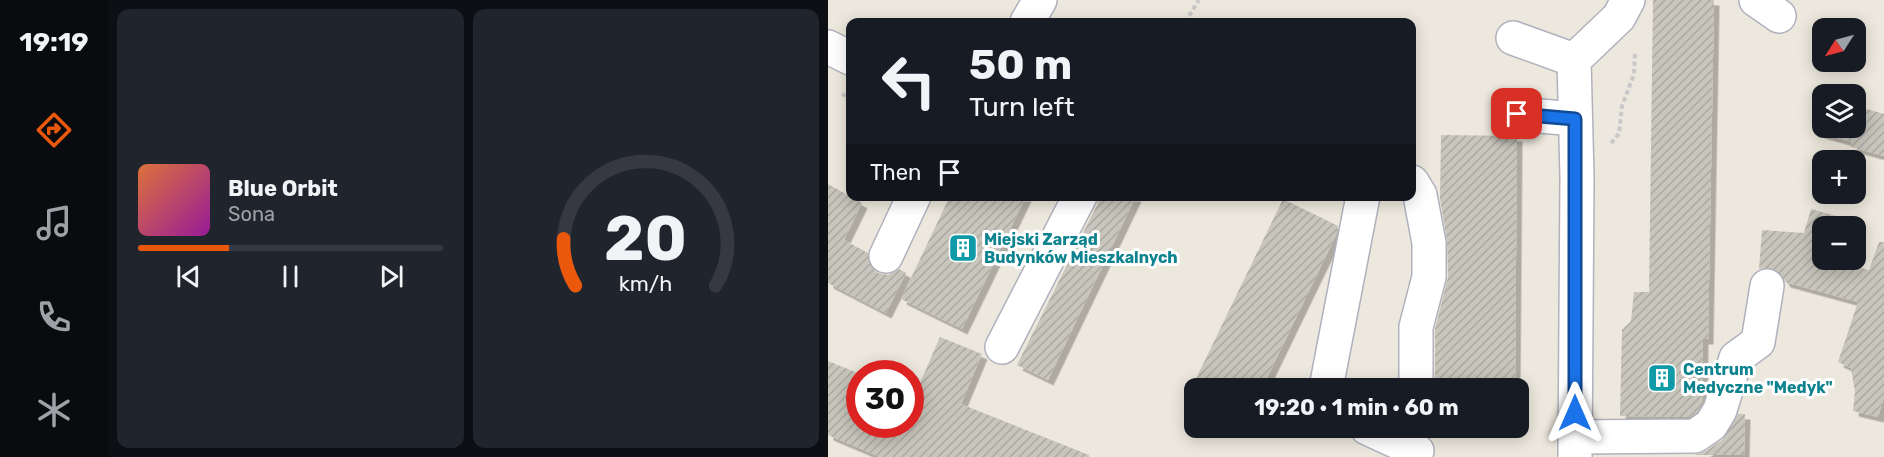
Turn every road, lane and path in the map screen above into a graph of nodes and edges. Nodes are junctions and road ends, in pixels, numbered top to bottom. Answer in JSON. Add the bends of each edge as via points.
{"nodes":[{"id":1,"x":1040,"y":0,"type":"edge"},
{"id":2,"x":1198,"y":0,"type":"edge"},
{"id":3,"x":1625,"y":6,"type":"edge"},
{"id":4,"x":1029,"y":18,"type":"edge"},
{"id":5,"x":1187,"y":18,"type":"edge"},
{"id":6,"x":1513,"y":38,"type":"dead end"},
{"id":7,"x":1635,"y":44,"type":"dead end"},
{"id":8,"x":828,"y":47,"type":"edge"},
{"id":9,"x":846,"y":56,"type":"edge"},
{"id":10,"x":1574,"y":60,"type":"junction"},
{"id":11,"x":1517,"y":114,"type":"dead end"},
{"id":12,"x":1575,"y":119,"type":"junction"},
{"id":13,"x":1577,"y":177,"type":"junction"},
{"id":14,"x":1416,"y":188,"type":"edge"},
{"id":15,"x":912,"y":201,"type":"edge"},
{"id":16,"x":1077,"y":201,"type":"edge"},
{"id":17,"x":1362,"y":201,"type":"edge"},
{"id":18,"x":885,"y":256,"type":"dead end"},
{"id":19,"x":1767,"y":286,"type":"dead end"},
{"id":20,"x":1002,"y":347,"type":"dead end"},
{"id":21,"x":1328,"y":378,"type":"edge"},
{"id":22,"x":1416,"y":378,"type":"edge"},
{"id":23,"x":1396,"y":438,"type":"edge"},
{"id":24,"x":1417,"y":445,"type":"edge"},
{"id":25,"x":1575,"y":447,"type":"edge"}],
"edges":[{"from":1,"to":4,"type":"street"},
{"from":2,"to":5,"type":"path"},
{"from":3,"to":10,"type":"street","via":[[1619,17]]},
{"from":6,"to":10,"type":"street"},
{"from":7,"to":13,"type":"path","via":[[1634,74],[1622,106],[1619,134]]},
{"from":8,"to":9,"type":"street"},
{"from":10,"to":12,"type":"street"},
{"from":11,"to":12,"type":"street"},
{"from":12,"to":13,"type":"street"},
{"from":13,"to":25,"type":"street"},
{"from":14,"to":22,"type":"street","via":[[1429,243],[1429,277],[1416,327]]},
{"from":15,"to":18,"type":"street"},
{"from":16,"to":20,"type":"street"},
{"from":17,"to":21,"type":"street"},
{"from":19,"to":25,"type":"street","via":[[1758,342],[1737,358],[1711,425],[1695,436]]},
{"from":23,"to":24,"type":"street"}]}
